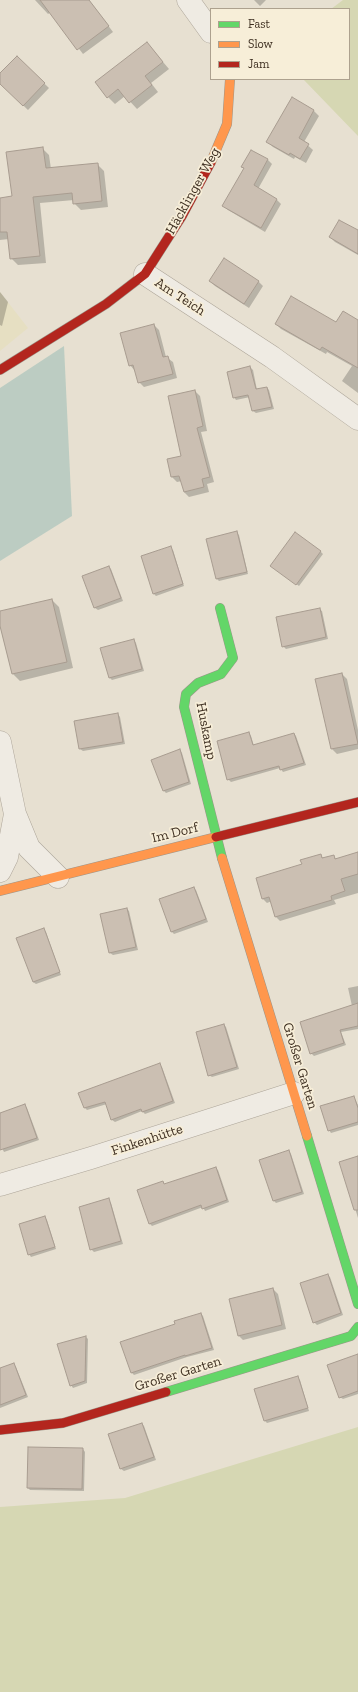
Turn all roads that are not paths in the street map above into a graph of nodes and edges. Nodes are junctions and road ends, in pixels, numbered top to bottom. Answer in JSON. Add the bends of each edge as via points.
{"nodes":[{"id":1,"x":188,"y":0,"type":"edge"},
{"id":2,"x":210,"y":31,"type":"edge"},
{"id":3,"x":230,"y":80,"type":"edge"},
{"id":4,"x":145,"y":274,"type":"junction"},
{"id":5,"x":0,"y":370,"type":"edge"},
{"id":6,"x":358,"y":419,"type":"edge"},
{"id":7,"x":220,"y":608,"type":"dead end"},
{"id":8,"x":0,"y":742,"type":"edge"},
{"id":9,"x":358,"y":802,"type":"edge"},
{"id":10,"x":15,"y":814,"type":"junction"},
{"id":11,"x":216,"y":837,"type":"junction"},
{"id":12,"x":0,"y":871,"type":"edge"},
{"id":13,"x":58,"y":877,"type":"junction"},
{"id":14,"x":0,"y":891,"type":"edge"},
{"id":15,"x":294,"y":1093,"type":"junction"},
{"id":16,"x":0,"y":1185,"type":"edge"},
{"id":17,"x":358,"y":1304,"type":"edge"},
{"id":18,"x":358,"y":1327,"type":"edge"},
{"id":19,"x":0,"y":1430,"type":"edge"}],
"edges":[{"from":1,"to":2,"type":"street"},
{"from":3,"to":4,"type":"street","name":"Häcklinger Weg","via":[[227,124],[208,170]]},
{"from":4,"to":5,"type":"street","name":"Am Teich","via":[[106,304]]},
{"from":4,"to":6,"type":"street","name":"Am Teich","via":[[272,357]]},
{"from":7,"to":11,"type":"street","name":"Huskamp","via":[[233,658],[221,674],[198,682],[186,694],[184,707]]},
{"from":8,"to":10,"type":"street"},
{"from":9,"to":11,"type":"street","name":"Im Dorf"},
{"from":10,"to":12,"type":"street","via":[[7,857]]},
{"from":10,"to":13,"type":"street","via":[[30,848]]},
{"from":11,"to":13,"type":"street","name":"Im Dorf"},
{"from":11,"to":15,"type":"street","name":"Großer Garten"},
{"from":13,"to":14,"type":"street","name":"Im Dorf"},
{"from":15,"to":16,"type":"street","name":"Finkenhütte"},
{"from":15,"to":17,"type":"street","name":"Großer Garten"},
{"from":18,"to":19,"type":"street","name":"Großer Garten","via":[[351,1336],[63,1423]]}]}
